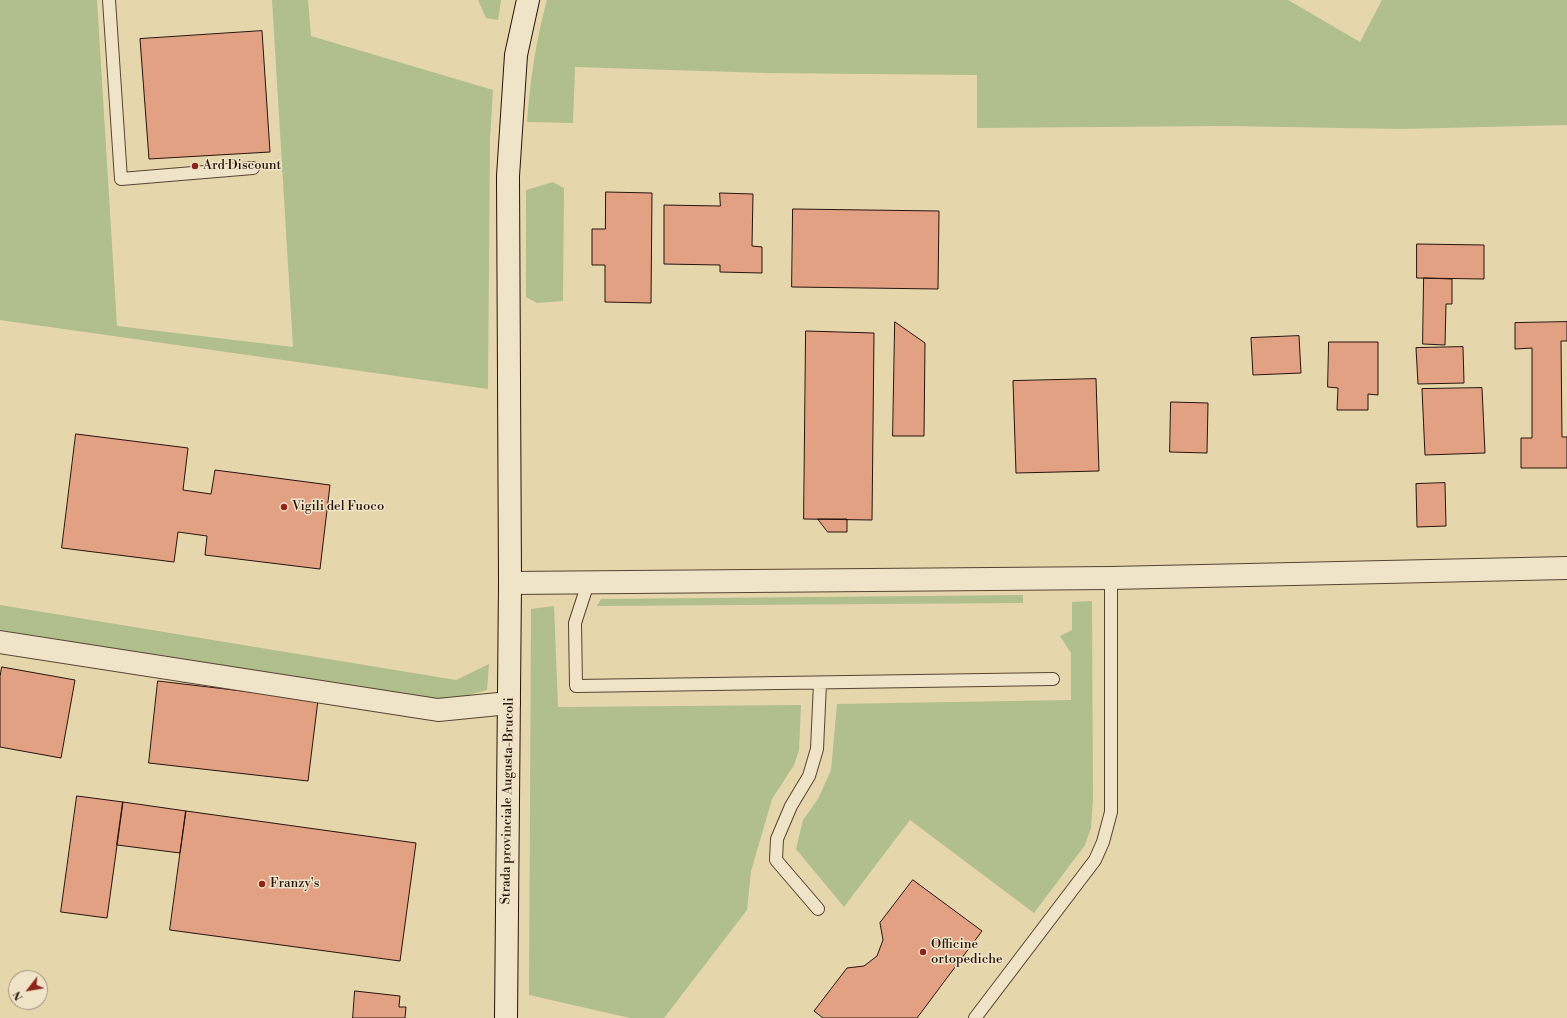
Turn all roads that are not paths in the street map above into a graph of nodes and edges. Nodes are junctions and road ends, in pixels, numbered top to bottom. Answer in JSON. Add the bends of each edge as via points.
{"nodes":[{"id":1,"x":109,"y":0,"type":"edge"},
{"id":2,"x":528,"y":0,"type":"edge"},
{"id":3,"x":253,"y":168,"type":"dead end"},
{"id":4,"x":1567,"y":568,"type":"edge"},
{"id":5,"x":1111,"y":578,"type":"junction"},
{"id":6,"x":510,"y":583,"type":"junction"},
{"id":7,"x":588,"y":583,"type":"junction"},
{"id":8,"x":0,"y":642,"type":"edge"},
{"id":9,"x":1052,"y":680,"type":"dead end"},
{"id":10,"x":820,"y":683,"type":"junction"},
{"id":11,"x":509,"y":703,"type":"junction"},
{"id":12,"x":818,"y":909,"type":"dead end"},
{"id":13,"x":506,"y":1018,"type":"edge"},
{"id":14,"x":975,"y":1018,"type":"edge"}],
"edges":[{"from":1,"to":3,"type":"lane","via":[[121,179]]},
{"from":2,"to":6,"type":"street","name":"Strada provinciale Augusta-Brucoli","via":[[516,55],[508,176]]},
{"from":4,"to":5,"type":"street"},
{"from":5,"to":7,"type":"street"},
{"from":5,"to":14,"type":"lane","via":[[1111,812],[1103,842],[1095,860]]},
{"from":6,"to":7,"type":"street"},
{"from":6,"to":11,"type":"street","name":"Strada provinciale Augusta-Brucoli"},
{"from":7,"to":10,"type":"lane","via":[[575,623],[576,686]]},
{"from":8,"to":11,"type":"street","via":[[438,710]]},
{"from":9,"to":10,"type":"lane"},
{"from":10,"to":12,"type":"lane","via":[[817,749],[810,776],[791,806],[778,839],[776,860]]},
{"from":11,"to":13,"type":"street","name":"Strada provinciale Augusta-Brucoli"}]}
